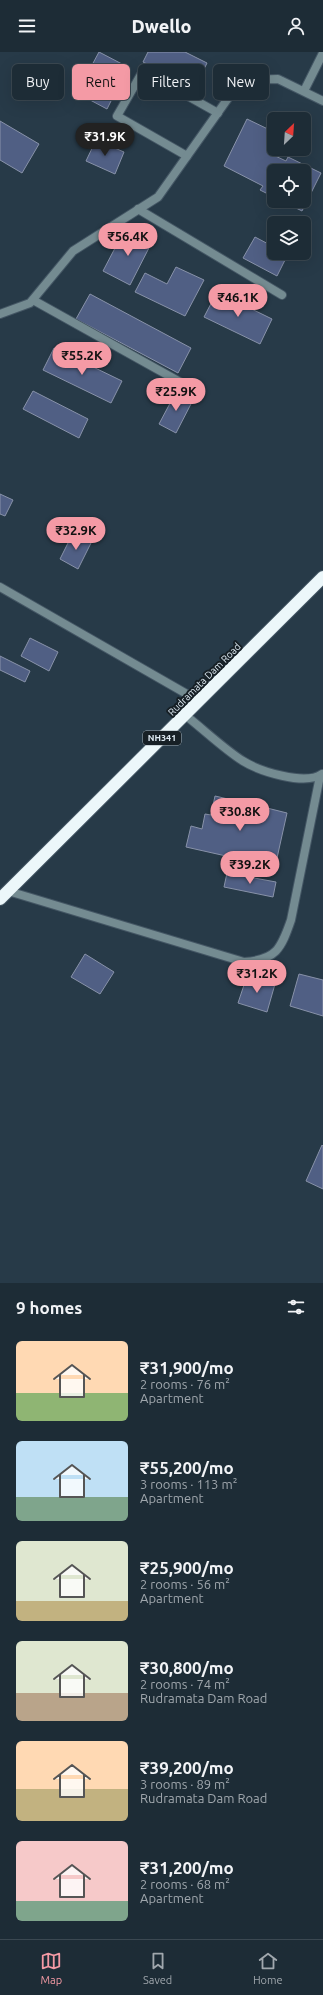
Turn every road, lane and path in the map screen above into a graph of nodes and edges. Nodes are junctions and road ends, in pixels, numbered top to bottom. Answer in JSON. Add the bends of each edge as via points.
{"nodes":[{"id":1,"x":323,"y":53,"type":"edge"},
{"id":2,"x":304,"y":90,"type":"junction"},
{"id":3,"x":323,"y":101,"type":"edge"},
{"id":4,"x":218,"y":113,"type":"junction"},
{"id":5,"x":187,"y":156,"type":"junction"},
{"id":6,"x":138,"y":209,"type":"junction"},
{"id":7,"x":282,"y":295,"type":"dead end"},
{"id":8,"x":33,"y":300,"type":"junction"},
{"id":9,"x":0,"y":314,"type":"edge"},
{"id":10,"x":189,"y":387,"type":"dead end"},
{"id":11,"x":323,"y":578,"type":"edge"},
{"id":12,"x":0,"y":587,"type":"edge"},
{"id":13,"x":199,"y":701,"type":"junction"},
{"id":14,"x":185,"y":715,"type":"junction"},
{"id":15,"x":321,"y":775,"type":"edge"},
{"id":16,"x":4,"y":895,"type":"edge"}],
"edges":[{"from":1,"to":2,"type":"street"},
{"from":2,"to":3,"type":"street"},
{"from":2,"to":4,"type":"street","via":[[278,79],[241,80]]},
{"from":4,"to":5,"type":"street"},
{"from":4,"to":5,"type":"street","via":[[143,71],[117,116]]},
{"from":5,"to":6,"type":"street","via":[[158,196]]},
{"from":6,"to":7,"type":"street"},
{"from":6,"to":8,"type":"street","via":[[73,251]]},
{"from":8,"to":9,"type":"street"},
{"from":8,"to":10,"type":"street"},
{"from":11,"to":13,"type":"highway","name":"Rudramata Dam Road","number":"NH341"},
{"from":12,"to":13,"type":"street"},
{"from":13,"to":14,"type":"highway","name":"Rudramata Dam Road","number":"NH341"},
{"from":14,"to":15,"type":"street","via":[[243,761],[270,772],[300,779]]},
{"from":14,"to":16,"type":"highway","name":"Rudramata Dam Road","number":"NH341"},
{"from":15,"to":16,"type":"street","via":[[286,935],[283,943],[273,954],[260,961],[244,962]]}]}
